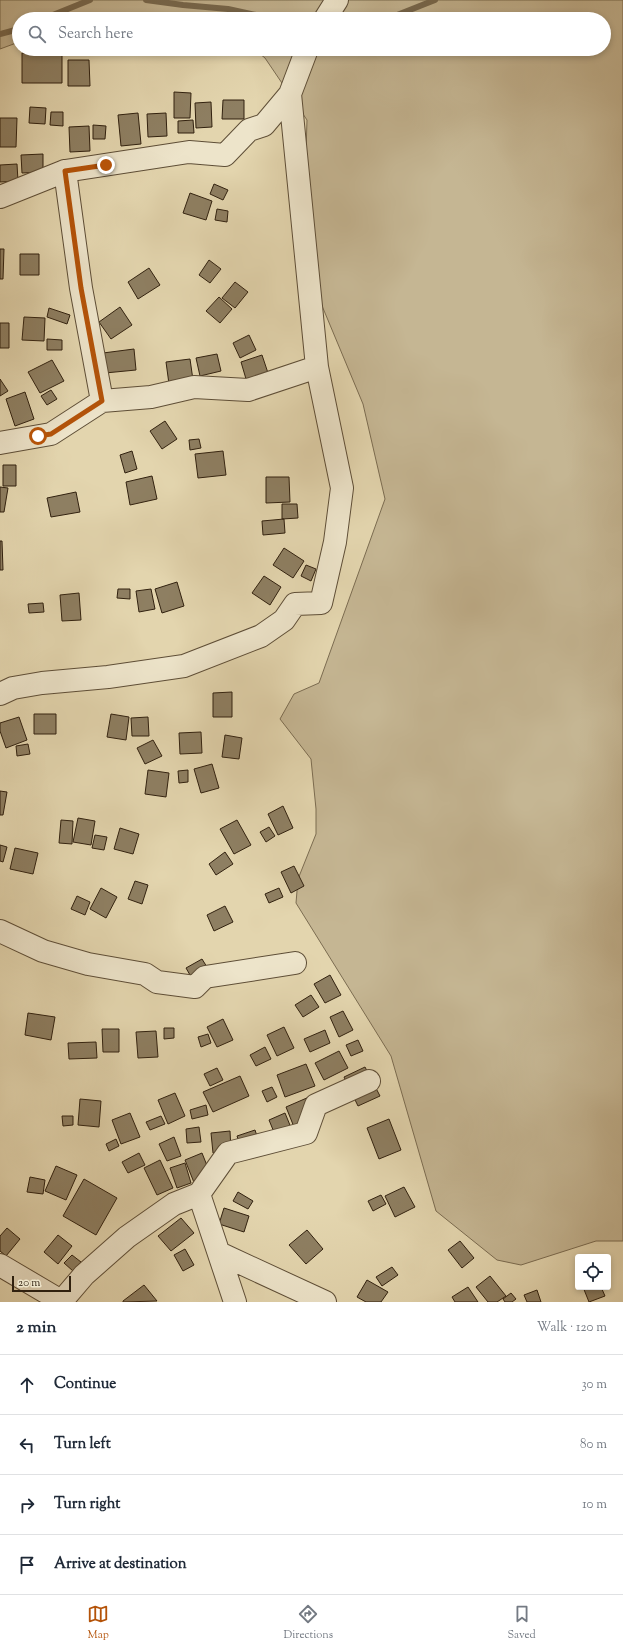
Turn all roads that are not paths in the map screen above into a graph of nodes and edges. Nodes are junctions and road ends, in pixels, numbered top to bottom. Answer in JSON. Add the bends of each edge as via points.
{"nodes":[{"id":1,"x":336,"y":0,"type":"edge"},
{"id":2,"x":329,"y":12,"type":"edge"},
{"id":3,"x":304,"y":56,"type":"edge"},
{"id":4,"x":290,"y":94,"type":"junction"},
{"id":5,"x":65,"y":171,"type":"junction"},
{"id":6,"x":0,"y":197,"type":"edge"},
{"id":7,"x":317,"y":367,"type":"junction"},
{"id":8,"x":102,"y":401,"type":"junction"},
{"id":9,"x":0,"y":442,"type":"edge"},
{"id":10,"x":0,"y":694,"type":"edge"},
{"id":11,"x":0,"y":930,"type":"edge"},
{"id":12,"x":295,"y":963,"type":"dead end"},
{"id":13,"x":369,"y":1081,"type":"dead end"},
{"id":14,"x":199,"y":1194,"type":"junction"},
{"id":15,"x":219,"y":1253,"type":"junction"},
{"id":16,"x":0,"y":1265,"type":"edge"},
{"id":17,"x":61,"y":1301,"type":"edge"},
{"id":18,"x":234,"y":1302,"type":"edge"},
{"id":19,"x":325,"y":1302,"type":"edge"}],
"edges":[{"from":1,"to":2,"type":"street"},
{"from":3,"to":4,"type":"street"},
{"from":4,"to":5,"type":"street","via":[[264,125],[248,130],[225,155],[188,152]]},
{"from":4,"to":7,"type":"street"},
{"from":5,"to":6,"type":"street"},
{"from":5,"to":8,"type":"street","via":[[81,288]]},
{"from":7,"to":8,"type":"street","via":[[248,390],[194,387],[151,397]]},
{"from":7,"to":10,"type":"street","via":[[342,488],[335,542],[321,604],[295,604],[284,620],[261,636],[184,666],[42,683],[13,688]]},
{"from":8,"to":9,"type":"street","via":[[51,434]]},
{"from":11,"to":12,"type":"street","via":[[43,951],[88,964],[145,974],[157,982],[180,986],[195,987],[205,977]]},
{"from":13,"to":14,"type":"street","via":[[316,1105],[306,1133],[228,1153]]},
{"from":14,"to":15,"type":"street"},
{"from":14,"to":17,"type":"street","via":[[174,1204],[126,1237],[84,1275]]},
{"from":15,"to":18,"type":"street"},
{"from":15,"to":19,"type":"street"},
{"from":16,"to":17,"type":"street"}]}
